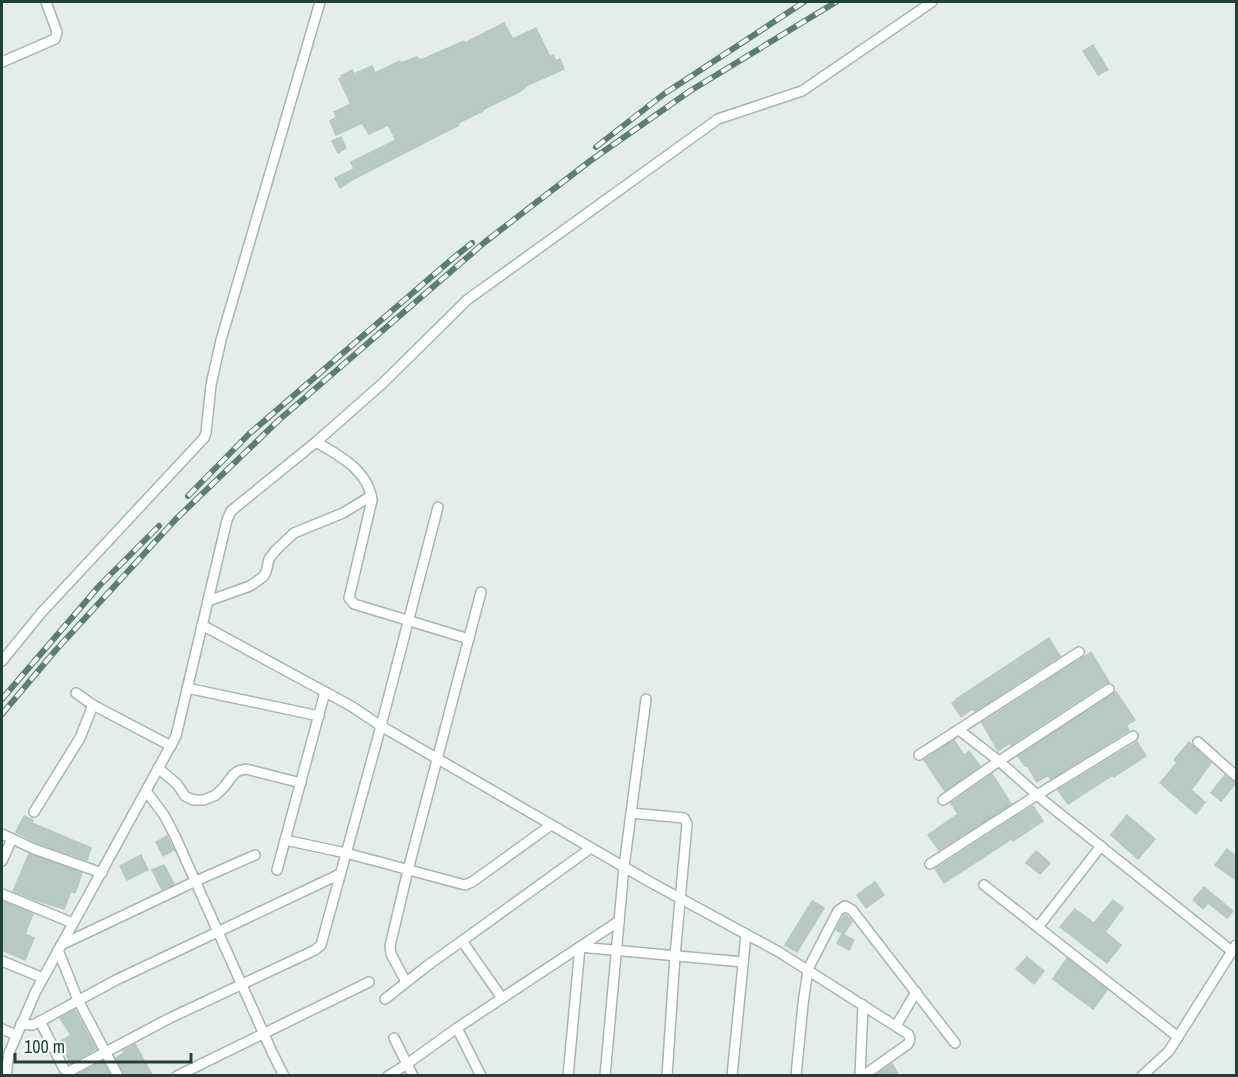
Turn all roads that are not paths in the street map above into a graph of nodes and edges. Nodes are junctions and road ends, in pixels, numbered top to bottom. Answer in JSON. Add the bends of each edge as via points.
{"nodes":[{"id":1,"x":46,"y":2,"type":"edge"},
{"id":2,"x":320,"y":2,"type":"edge"},
{"id":3,"x":932,"y":2,"type":"edge"},
{"id":4,"x":2,"y":62,"type":"edge"},
{"id":5,"x":316,"y":442,"type":"junction"},
{"id":6,"x":372,"y":496,"type":"junction"},
{"id":7,"x":438,"y":507,"type":"dead end"},
{"id":8,"x":481,"y":592,"type":"dead end"},
{"id":9,"x":208,"y":601,"type":"junction"},
{"id":10,"x":408,"y":621,"type":"junction"},
{"id":11,"x":202,"y":625,"type":"junction"},
{"id":12,"x":469,"y":639,"type":"junction"},
{"id":13,"x":1079,"y":652,"type":"dead end"},
{"id":14,"x":2,"y":661,"type":"edge"},
{"id":15,"x":187,"y":688,"type":"junction"},
{"id":16,"x":1109,"y":689,"type":"dead end"},
{"id":17,"x":325,"y":692,"type":"junction"},
{"id":18,"x":76,"y":693,"type":"dead end"},
{"id":19,"x":646,"y":699,"type":"dead end"},
{"id":20,"x":93,"y":705,"type":"junction"},
{"id":21,"x":319,"y":716,"type":"junction"},
{"id":22,"x":381,"y":726,"type":"junction"},
{"id":23,"x":958,"y":730,"type":"junction"},
{"id":24,"x":1133,"y":736,"type":"dead end"},
{"id":25,"x":1198,"y":742,"type":"dead end"},
{"id":26,"x":171,"y":746,"type":"junction"},
{"id":27,"x":919,"y":755,"type":"dead end"},
{"id":28,"x":438,"y":758,"type":"junction"},
{"id":29,"x":999,"y":761,"type":"junction"},
{"id":30,"x":158,"y":768,"type":"junction"},
{"id":31,"x":1236,"y":776,"type":"edge"},
{"id":32,"x":301,"y":783,"type":"junction"},
{"id":33,"x":146,"y":791,"type":"junction"},
{"id":34,"x":1037,"y":795,"type":"junction"},
{"id":35,"x":943,"y":800,"type":"dead end"},
{"id":36,"x":34,"y":812,"type":"dead end"},
{"id":37,"x":631,"y":813,"type":"junction"},
{"id":38,"x":551,"y":825,"type":"junction"},
{"id":39,"x":2,"y":834,"type":"edge"},
{"id":40,"x":12,"y":839,"type":"junction"},
{"id":41,"x":285,"y":840,"type":"junction"},
{"id":42,"x":1101,"y":846,"type":"junction"},
{"id":43,"x":591,"y":848,"type":"junction"},
{"id":44,"x":346,"y":854,"type":"junction"},
{"id":45,"x":255,"y":855,"type":"dead end"},
{"id":46,"x":2,"y":861,"type":"edge"},
{"id":47,"x":930,"y":864,"type":"dead end"},
{"id":48,"x":624,"y":867,"type":"junction"},
{"id":49,"x":277,"y":870,"type":"dead end"},
{"id":50,"x":408,"y":870,"type":"junction"},
{"id":51,"x":102,"y":873,"type":"junction"},
{"id":52,"x":340,"y":874,"type":"junction"},
{"id":53,"x":196,"y":881,"type":"junction"},
{"id":54,"x":984,"y":885,"type":"dead end"},
{"id":55,"x":2,"y":894,"type":"edge"},
{"id":56,"x":680,"y":898,"type":"junction"},
{"id":57,"x":619,"y":921,"type":"junction"},
{"id":58,"x":74,"y":923,"type":"junction"},
{"id":59,"x":1038,"y":927,"type":"junction"},
{"id":60,"x":218,"y":932,"type":"junction"},
{"id":61,"x":746,"y":934,"type":"junction"},
{"id":62,"x":462,"y":942,"type":"junction"},
{"id":63,"x":580,"y":947,"type":"junction"},
{"id":64,"x":60,"y":948,"type":"junction"},
{"id":65,"x":1234,"y":948,"type":"edge"},
{"id":66,"x":616,"y":951,"type":"junction"},
{"id":67,"x":675,"y":956,"type":"junction"},
{"id":68,"x":2,"y":961,"type":"edge"},
{"id":69,"x":743,"y":962,"type":"junction"},
{"id":70,"x":808,"y":969,"type":"junction"},
{"id":71,"x":43,"y":978,"type":"junction"},
{"id":72,"x":369,"y":982,"type":"dead end"},
{"id":73,"x":406,"y":982,"type":"junction"},
{"id":74,"x":242,"y":984,"type":"junction"},
{"id":75,"x":916,"y":992,"type":"junction"},
{"id":76,"x":502,"y":998,"type":"junction"},
{"id":77,"x":385,"y":999,"type":"dead end"},
{"id":78,"x":78,"y":1000,"type":"junction"},
{"id":79,"x":863,"y":1005,"type":"junction"},
{"id":80,"x":40,"y":1021,"type":"junction"},
{"id":81,"x":21,"y":1024,"type":"junction"},
{"id":82,"x":896,"y":1026,"type":"junction"},
{"id":83,"x":457,"y":1028,"type":"junction"},
{"id":84,"x":2,"y":1029,"type":"edge"},
{"id":85,"x":264,"y":1033,"type":"junction"},
{"id":86,"x":16,"y":1035,"type":"junction"},
{"id":87,"x":1178,"y":1037,"type":"junction"},
{"id":88,"x":394,"y":1038,"type":"dead end"},
{"id":89,"x":955,"y":1043,"type":"dead end"},
{"id":90,"x":106,"y":1052,"type":"junction"},
{"id":91,"x":407,"y":1064,"type":"junction"},
{"id":92,"x":190,"y":1073,"type":"edge"},
{"id":93,"x":6,"y":1076,"type":"edge"},
{"id":94,"x":118,"y":1076,"type":"edge"},
{"id":95,"x":177,"y":1076,"type":"edge"},
{"id":96,"x":284,"y":1076,"type":"edge"},
{"id":97,"x":388,"y":1076,"type":"edge"},
{"id":98,"x":413,"y":1076,"type":"edge"},
{"id":99,"x":481,"y":1076,"type":"edge"},
{"id":100,"x":568,"y":1076,"type":"edge"},
{"id":101,"x":605,"y":1076,"type":"edge"},
{"id":102,"x":667,"y":1076,"type":"edge"},
{"id":103,"x":732,"y":1076,"type":"edge"},
{"id":104,"x":796,"y":1076,"type":"edge"},
{"id":105,"x":861,"y":1076,"type":"edge"},
{"id":106,"x":1142,"y":1076,"type":"edge"}],
"edges":[{"from":1,"to":4,"type":"street","via":[[57,32],[55,39]]},
{"from":2,"to":14,"type":"street","via":[[221,340],[204,438],[42,612]]},
{"from":3,"to":5,"type":"street","via":[[802,91],[718,119],[467,300]]},
{"from":5,"to":6,"type":"street","via":[[357,470]]},
{"from":5,"to":9,"type":"street","via":[[231,511]]},
{"from":6,"to":9,"type":"street","via":[[294,533],[276,550],[263,577],[250,586]]},
{"from":6,"to":10,"type":"street","via":[[349,598],[354,604]]},
{"from":7,"to":10,"type":"street"},
{"from":8,"to":12,"type":"street"},
{"from":9,"to":11,"type":"street"},
{"from":10,"to":12,"type":"street"},
{"from":10,"to":22,"type":"street"},
{"from":11,"to":15,"type":"street"},
{"from":11,"to":17,"type":"street"},
{"from":12,"to":28,"type":"street"},
{"from":13,"to":23,"type":"street"},
{"from":15,"to":21,"type":"street"},
{"from":15,"to":26,"type":"street"},
{"from":16,"to":29,"type":"street"},
{"from":17,"to":21,"type":"street"},
{"from":17,"to":22,"type":"street"},
{"from":18,"to":20,"type":"street"},
{"from":19,"to":37,"type":"street"},
{"from":20,"to":26,"type":"street"},
{"from":20,"to":36,"type":"street","via":[[81,738]]},
{"from":21,"to":32,"type":"street"},
{"from":22,"to":28,"type":"street"},
{"from":22,"to":44,"type":"street"},
{"from":23,"to":27,"type":"street"},
{"from":23,"to":29,"type":"street"},
{"from":24,"to":34,"type":"street"},
{"from":25,"to":31,"type":"street"},
{"from":26,"to":30,"type":"street"},
{"from":28,"to":38,"type":"street"},
{"from":28,"to":50,"type":"street"},
{"from":29,"to":34,"type":"street"},
{"from":29,"to":35,"type":"street"},
{"from":30,"to":32,"type":"street","via":[[193,800],[216,795],[234,774],[246,769]]},
{"from":30,"to":33,"type":"street"},
{"from":32,"to":41,"type":"street"},
{"from":33,"to":51,"type":"street"},
{"from":33,"to":53,"type":"street","via":[[164,815]]},
{"from":34,"to":42,"type":"street"},
{"from":34,"to":47,"type":"street"},
{"from":37,"to":48,"type":"street"},
{"from":37,"to":56,"type":"street","via":[[686,820]]},
{"from":38,"to":43,"type":"street"},
{"from":38,"to":50,"type":"street","via":[[465,885]]},
{"from":39,"to":40,"type":"street"},
{"from":40,"to":46,"type":"street"},
{"from":40,"to":51,"type":"street"},
{"from":41,"to":44,"type":"street"},
{"from":41,"to":49,"type":"street"},
{"from":42,"to":59,"type":"street"},
{"from":42,"to":65,"type":"street"},
{"from":43,"to":48,"type":"street"},
{"from":43,"to":62,"type":"street"},
{"from":44,"to":50,"type":"street"},
{"from":44,"to":52,"type":"street"},
{"from":45,"to":53,"type":"street"},
{"from":48,"to":56,"type":"street"},
{"from":48,"to":57,"type":"street"},
{"from":50,"to":73,"type":"street","via":[[390,946]]},
{"from":51,"to":58,"type":"street"},
{"from":52,"to":60,"type":"street"},
{"from":52,"to":74,"type":"street","via":[[321,945]]},
{"from":53,"to":60,"type":"street"},
{"from":53,"to":64,"type":"street"},
{"from":54,"to":59,"type":"street"},
{"from":55,"to":58,"type":"street"},
{"from":56,"to":61,"type":"street"},
{"from":56,"to":67,"type":"street"},
{"from":57,"to":63,"type":"street"},
{"from":57,"to":66,"type":"street"},
{"from":58,"to":64,"type":"street"},
{"from":59,"to":87,"type":"street"},
{"from":60,"to":74,"type":"street"},
{"from":60,"to":78,"type":"street"},
{"from":61,"to":69,"type":"street"},
{"from":61,"to":70,"type":"street"},
{"from":62,"to":73,"type":"street"},
{"from":62,"to":76,"type":"street"},
{"from":63,"to":66,"type":"street"},
{"from":63,"to":76,"type":"street"},
{"from":63,"to":100,"type":"street"},
{"from":64,"to":71,"type":"street"},
{"from":64,"to":78,"type":"street"},
{"from":65,"to":87,"type":"street"},
{"from":66,"to":67,"type":"street"},
{"from":66,"to":101,"type":"street"},
{"from":67,"to":69,"type":"street"},
{"from":67,"to":102,"type":"street"},
{"from":68,"to":71,"type":"street"},
{"from":69,"to":103,"type":"street"},
{"from":70,"to":75,"type":"street","via":[[838,911],[845,906]]},
{"from":70,"to":79,"type":"street"},
{"from":70,"to":104,"type":"street"},
{"from":71,"to":81,"type":"street"},
{"from":72,"to":85,"type":"street"},
{"from":73,"to":77,"type":"street"},
{"from":74,"to":85,"type":"street"},
{"from":74,"to":90,"type":"street"},
{"from":75,"to":82,"type":"street"},
{"from":75,"to":89,"type":"street"},
{"from":76,"to":83,"type":"street"},
{"from":78,"to":80,"type":"street"},
{"from":78,"to":90,"type":"street"},
{"from":79,"to":82,"type":"street"},
{"from":79,"to":105,"type":"street"},
{"from":80,"to":81,"type":"street"},
{"from":80,"to":90,"type":"street","via":[[68,1072]]},
{"from":81,"to":86,"type":"street"},
{"from":82,"to":105,"type":"street","via":[[908,1034],[910,1042]]},
{"from":83,"to":91,"type":"street"},
{"from":83,"to":99,"type":"street"},
{"from":84,"to":86,"type":"street"},
{"from":85,"to":92,"type":"street"},
{"from":85,"to":96,"type":"street"},
{"from":86,"to":93,"type":"street"},
{"from":87,"to":106,"type":"street"},
{"from":88,"to":91,"type":"street"},
{"from":90,"to":94,"type":"street"},
{"from":91,"to":97,"type":"street"},
{"from":91,"to":98,"type":"street"},
{"from":92,"to":95,"type":"street"}]}
